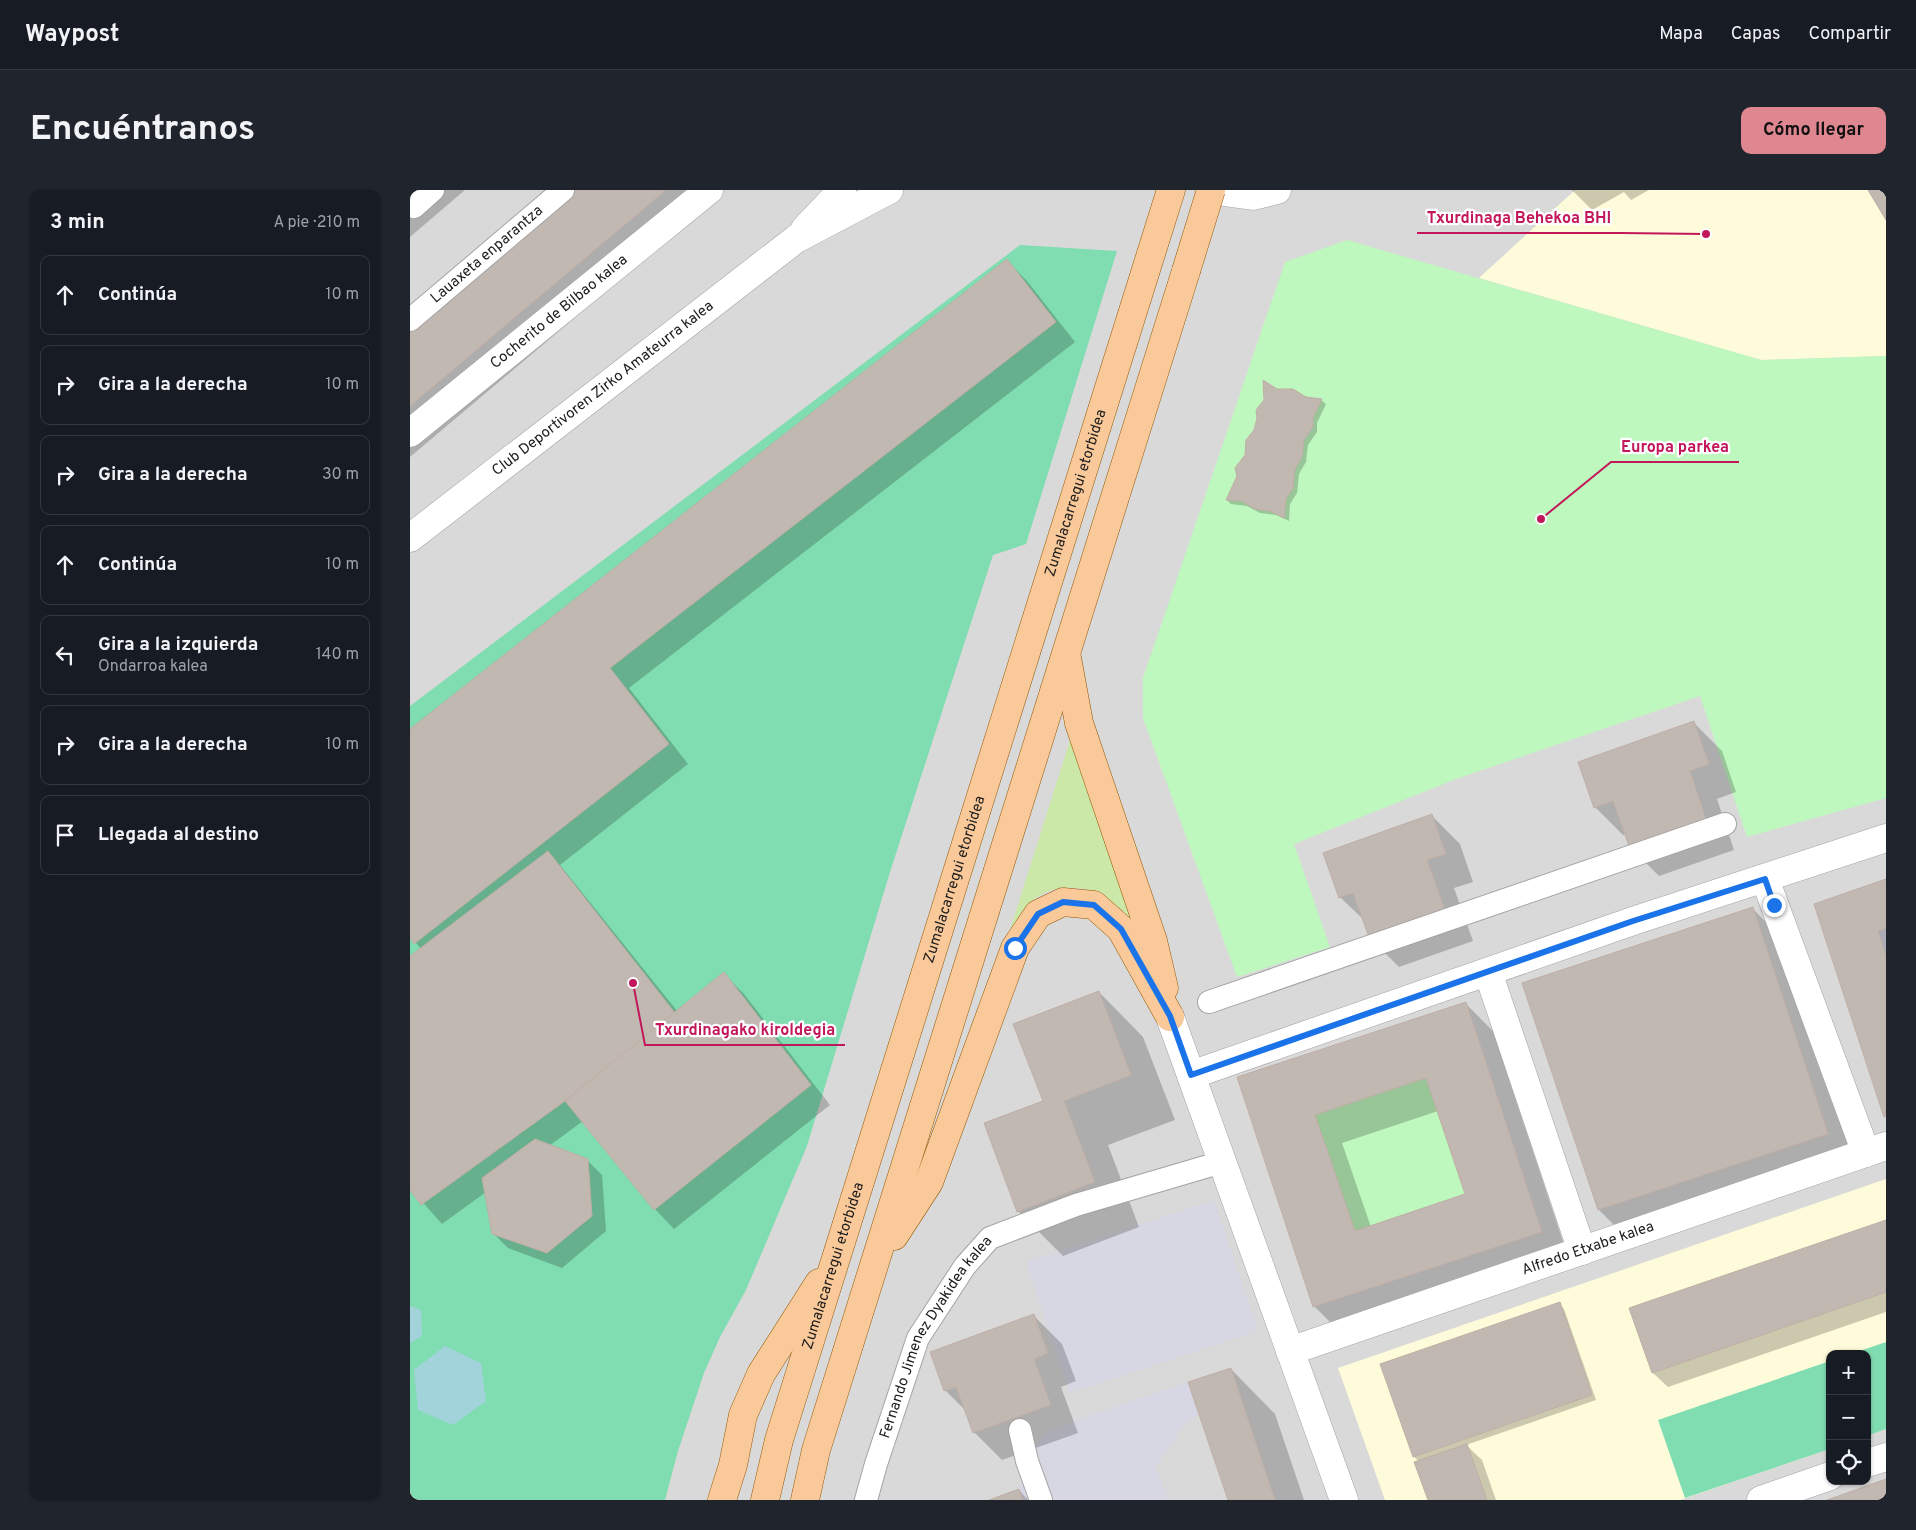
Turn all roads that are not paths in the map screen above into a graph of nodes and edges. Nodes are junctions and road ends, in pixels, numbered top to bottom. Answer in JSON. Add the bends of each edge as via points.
{"nodes":[{"id":1,"x":434,"y":190,"type":"edge"},
{"id":2,"x":563,"y":190,"type":"edge"},
{"id":3,"x":708,"y":190,"type":"edge"},
{"id":4,"x":842,"y":190,"type":"edge"},
{"id":5,"x":889,"y":190,"type":"edge"},
{"id":6,"x":1171,"y":190,"type":"edge"},
{"id":7,"x":1210,"y":190,"type":"edge"},
{"id":8,"x":1277,"y":190,"type":"edge"},
{"id":9,"x":410,"y":205,"type":"edge"},
{"id":10,"x":796,"y":239,"type":"junction"},
{"id":11,"x":410,"y":320,"type":"edge"},
{"id":12,"x":410,"y":432,"type":"edge"},
{"id":13,"x":410,"y":538,"type":"edge"},
{"id":14,"x":1067,"y":653,"type":"junction"},
{"id":15,"x":1725,"y":824,"type":"dead end"},
{"id":16,"x":1886,"y":838,"type":"edge"},
{"id":17,"x":1765,"y":879,"type":"junction"},
{"id":18,"x":1488,"y":972,"type":"junction"},
{"id":19,"x":1209,"y":1002,"type":"dead end"},
{"id":20,"x":1170,"y":1016,"type":"junction"},
{"id":21,"x":1191,"y":1075,"type":"junction"},
{"id":22,"x":1876,"y":1149,"type":"edge"},
{"id":23,"x":1222,"y":1162,"type":"junction"},
{"id":24,"x":1582,"y":1251,"type":"junction"},
{"id":25,"x":839,"y":1253,"type":"junction"},
{"id":26,"x":876,"y":1264,"type":"junction"},
{"id":27,"x":1290,"y":1351,"type":"junction"},
{"id":28,"x":1020,"y":1430,"type":"dead end"},
{"id":29,"x":1886,"y":1457,"type":"edge"},
{"id":30,"x":1871,"y":1462,"type":"edge"},
{"id":31,"x":1826,"y":1477,"type":"edge"},
{"id":32,"x":722,"y":1500,"type":"edge"},
{"id":33,"x":765,"y":1500,"type":"edge"},
{"id":34,"x":805,"y":1500,"type":"edge"},
{"id":35,"x":866,"y":1500,"type":"edge"},
{"id":36,"x":1041,"y":1500,"type":"edge"},
{"id":37,"x":1344,"y":1500,"type":"edge"},
{"id":38,"x":1761,"y":1500,"type":"edge"}],
"edges":[{"from":1,"to":9,"type":"street","via":[[414,207]]},
{"from":2,"to":11,"type":"street","name":"Lauaxeta enparantza"},
{"from":3,"to":12,"type":"street","name":"Cocherito de Bilbao kalea"},
{"from":4,"to":10,"type":"street","name":"Club Deportivoren Zirko Amateurra kalea"},
{"from":5,"to":10,"type":"street","name":"Club Deportivoren Zirko Amateurra kalea"},
{"from":6,"to":25,"type":"main road","name":"Zumalacarregui etorbidea"},
{"from":7,"to":8,"type":"street","via":[[1253,196]]},
{"from":7,"to":14,"type":"main road","bridge":true},
{"from":10,"to":13,"type":"street","name":"Club Deportivoren Zirko Amateurra kalea"},
{"from":14,"to":20,"type":"main road","via":[[1079,722],[1153,941]]},
{"from":14,"to":26,"type":"main road"},
{"from":15,"to":19,"type":"street"},
{"from":16,"to":17,"type":"street"},
{"from":17,"to":18,"type":"street"},
{"from":17,"to":22,"type":"street"},
{"from":18,"to":21,"type":"street"},
{"from":18,"to":24,"type":"street"},
{"from":20,"to":21,"type":"street"},
{"from":20,"to":26,"type":"main road","via":[[1121,929],[1094,905],[1063,902],[1038,914],[1015,948],[929,1182]]},
{"from":21,"to":23,"type":"street"},
{"from":22,"to":24,"type":"street","name":"Alfredo Etxabe kalea"},
{"from":23,"to":27,"type":"street"},
{"from":23,"to":35,"type":"street","name":"Fernando Jimenez Dyakidea kalea","via":[[1076,1205],[990,1238],[965,1266],[918,1338]]},
{"from":24,"to":27,"type":"street","name":"Alfredo Etxabe kalea"},
{"from":25,"to":32,"type":"main road","via":[[761,1374],[743,1415]]},
{"from":25,"to":33,"type":"main road","name":"Zumalacarregui etorbidea","via":[[779,1440]]},
{"from":26,"to":34,"type":"main road","via":[[816,1450]]},
{"from":27,"to":37,"type":"street"},
{"from":28,"to":36,"type":"street"},
{"from":29,"to":30,"type":"street"},
{"from":31,"to":38,"type":"street"}]}
